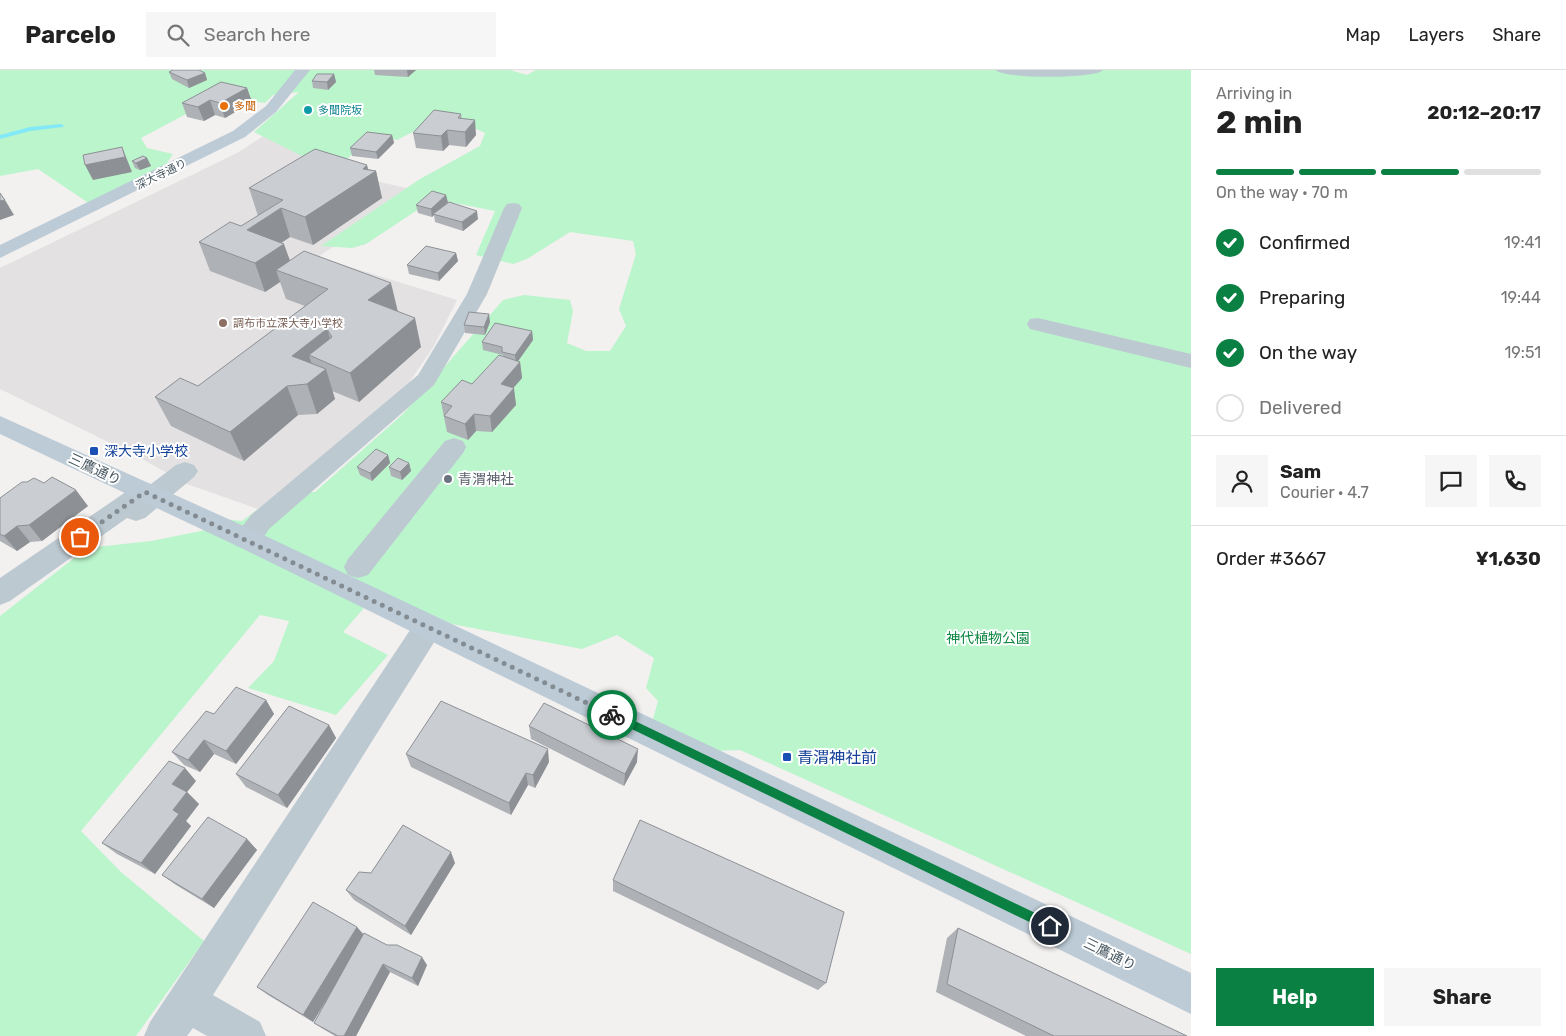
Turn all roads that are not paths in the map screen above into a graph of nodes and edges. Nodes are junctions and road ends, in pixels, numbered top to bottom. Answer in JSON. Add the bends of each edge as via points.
{"nodes":[{"id":1,"x":303,"y":70,"type":"edge"},
{"id":2,"x":1003,"y":70,"type":"edge"},
{"id":3,"x":1096,"y":70,"type":"edge"},
{"id":4,"x":513,"y":208,"type":"dead end"},
{"id":5,"x":0,"y":252,"type":"edge"},
{"id":6,"x":1038,"y":324,"type":"dead end"},
{"id":7,"x":1191,"y":361,"type":"edge"},
{"id":8,"x":0,"y":424,"type":"edge"},
{"id":9,"x":454,"y":447,"type":"dead end"},
{"id":10,"x":185,"y":471,"type":"dead end"},
{"id":11,"x":140,"y":502,"type":"junction"},
{"id":12,"x":247,"y":539,"type":"junction"},
{"id":13,"x":358,"y":567,"type":"dead end"},
{"id":14,"x":0,"y":593,"type":"edge"},
{"id":15,"x":428,"y":627,"type":"junction"},
{"id":16,"x":1191,"y":994,"type":"edge"},
{"id":17,"x":187,"y":1002,"type":"junction"},
{"id":18,"x":164,"y":1036,"type":"edge"},
{"id":19,"x":246,"y":1036,"type":"edge"}],
"edges":[{"from":1,"to":5,"type":"main road","name":"深大寺通り","via":[[270,109],[239,134]]},
{"from":2,"to":3,"type":"street"},
{"from":4,"to":12,"type":"street","via":[[477,294],[426,380],[260,522]]},
{"from":6,"to":7,"type":"street"},
{"from":8,"to":11,"type":"main road","name":"三鷹通り"},
{"from":9,"to":13,"type":"street"},
{"from":10,"to":11,"type":"street"},
{"from":11,"to":12,"type":"main road","name":"三鷹通り"},
{"from":11,"to":14,"type":"street"},
{"from":12,"to":15,"type":"main road","name":"三鷹通り"},
{"from":15,"to":16,"type":"main road","name":"三鷹通り"},
{"from":15,"to":17,"type":"street"},
{"from":17,"to":18,"type":"street"},
{"from":17,"to":19,"type":"street"}]}
